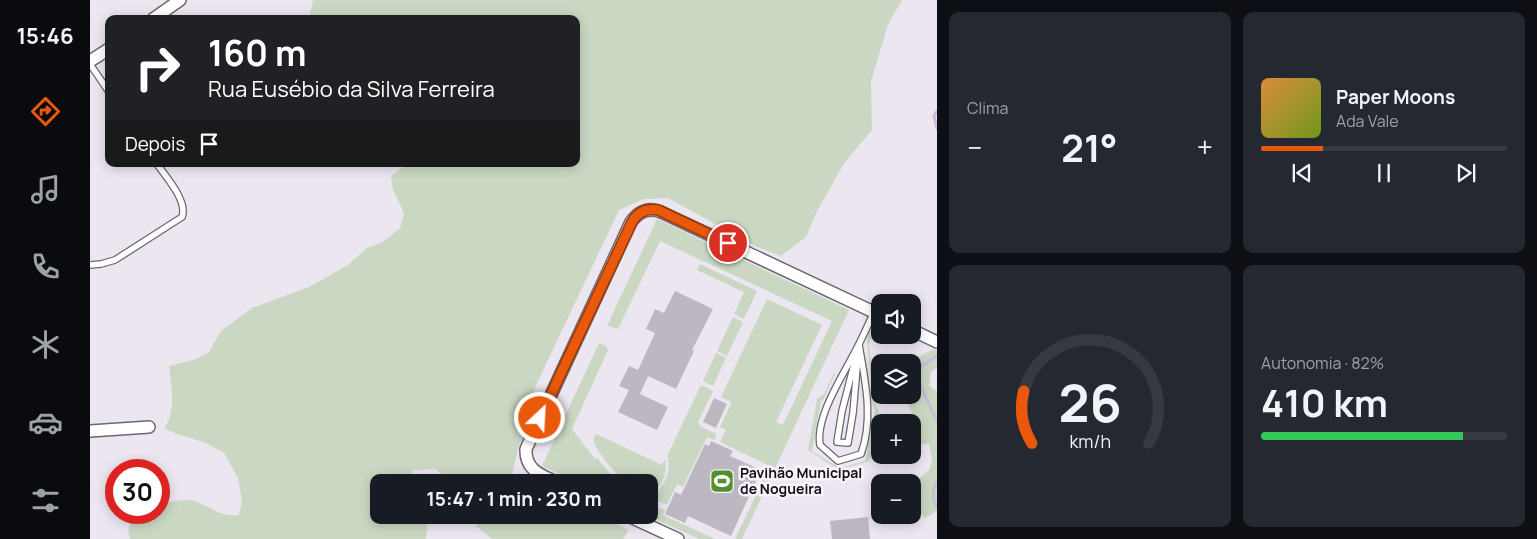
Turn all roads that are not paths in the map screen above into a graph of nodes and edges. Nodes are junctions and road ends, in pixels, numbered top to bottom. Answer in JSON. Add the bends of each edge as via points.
{"nodes":[{"id":1,"x":180,"y":0,"type":"edge"},
{"id":2,"x":159,"y":15,"type":"edge"},
{"id":3,"x":105,"y":51,"type":"edge"},
{"id":4,"x":90,"y":63,"type":"edge"},
{"id":5,"x":105,"y":86,"type":"edge"},
{"id":6,"x":158,"y":167,"type":"edge"},
{"id":7,"x":90,"y":265,"type":"edge"},
{"id":8,"x":871,"y":310,"type":"edge"},
{"id":9,"x":871,"y":324,"type":"edge"},
{"id":10,"x":921,"y":334,"type":"edge"},
{"id":11,"x":937,"y":342,"type":"edge"},
{"id":12,"x":859,"y":345,"type":"junction"},
{"id":13,"x":149,"y":427,"type":"dead end"},
{"id":14,"x":90,"y":431,"type":"edge"},
{"id":15,"x":538,"y":474,"type":"edge"},
{"id":16,"x":646,"y":524,"type":"edge"},
{"id":17,"x":678,"y":539,"type":"edge"}],
"edges":[{"from":1,"to":2,"type":"street"},
{"from":3,"to":4,"type":"street"},
{"from":4,"to":5,"type":"lane"},
{"from":6,"to":7,"type":"lane","via":[[179,196],[184,212],[182,217],[115,260]]},
{"from":8,"to":15,"type":"street","via":[[661,212],[651,209],[640,213],[632,222],[527,446],[526,458]]},
{"from":9,"to":12,"type":"lane"},
{"from":10,"to":11,"type":"street"},
{"from":12,"to":12,"type":"lane","via":[[842,411],[837,442],[848,443]]},
{"from":12,"to":12,"type":"lane","via":[[828,404],[819,437],[820,445],[838,461],[861,454],[864,444],[868,420]]},
{"from":13,"to":14,"type":"street"},
{"from":16,"to":17,"type":"street"}]}
